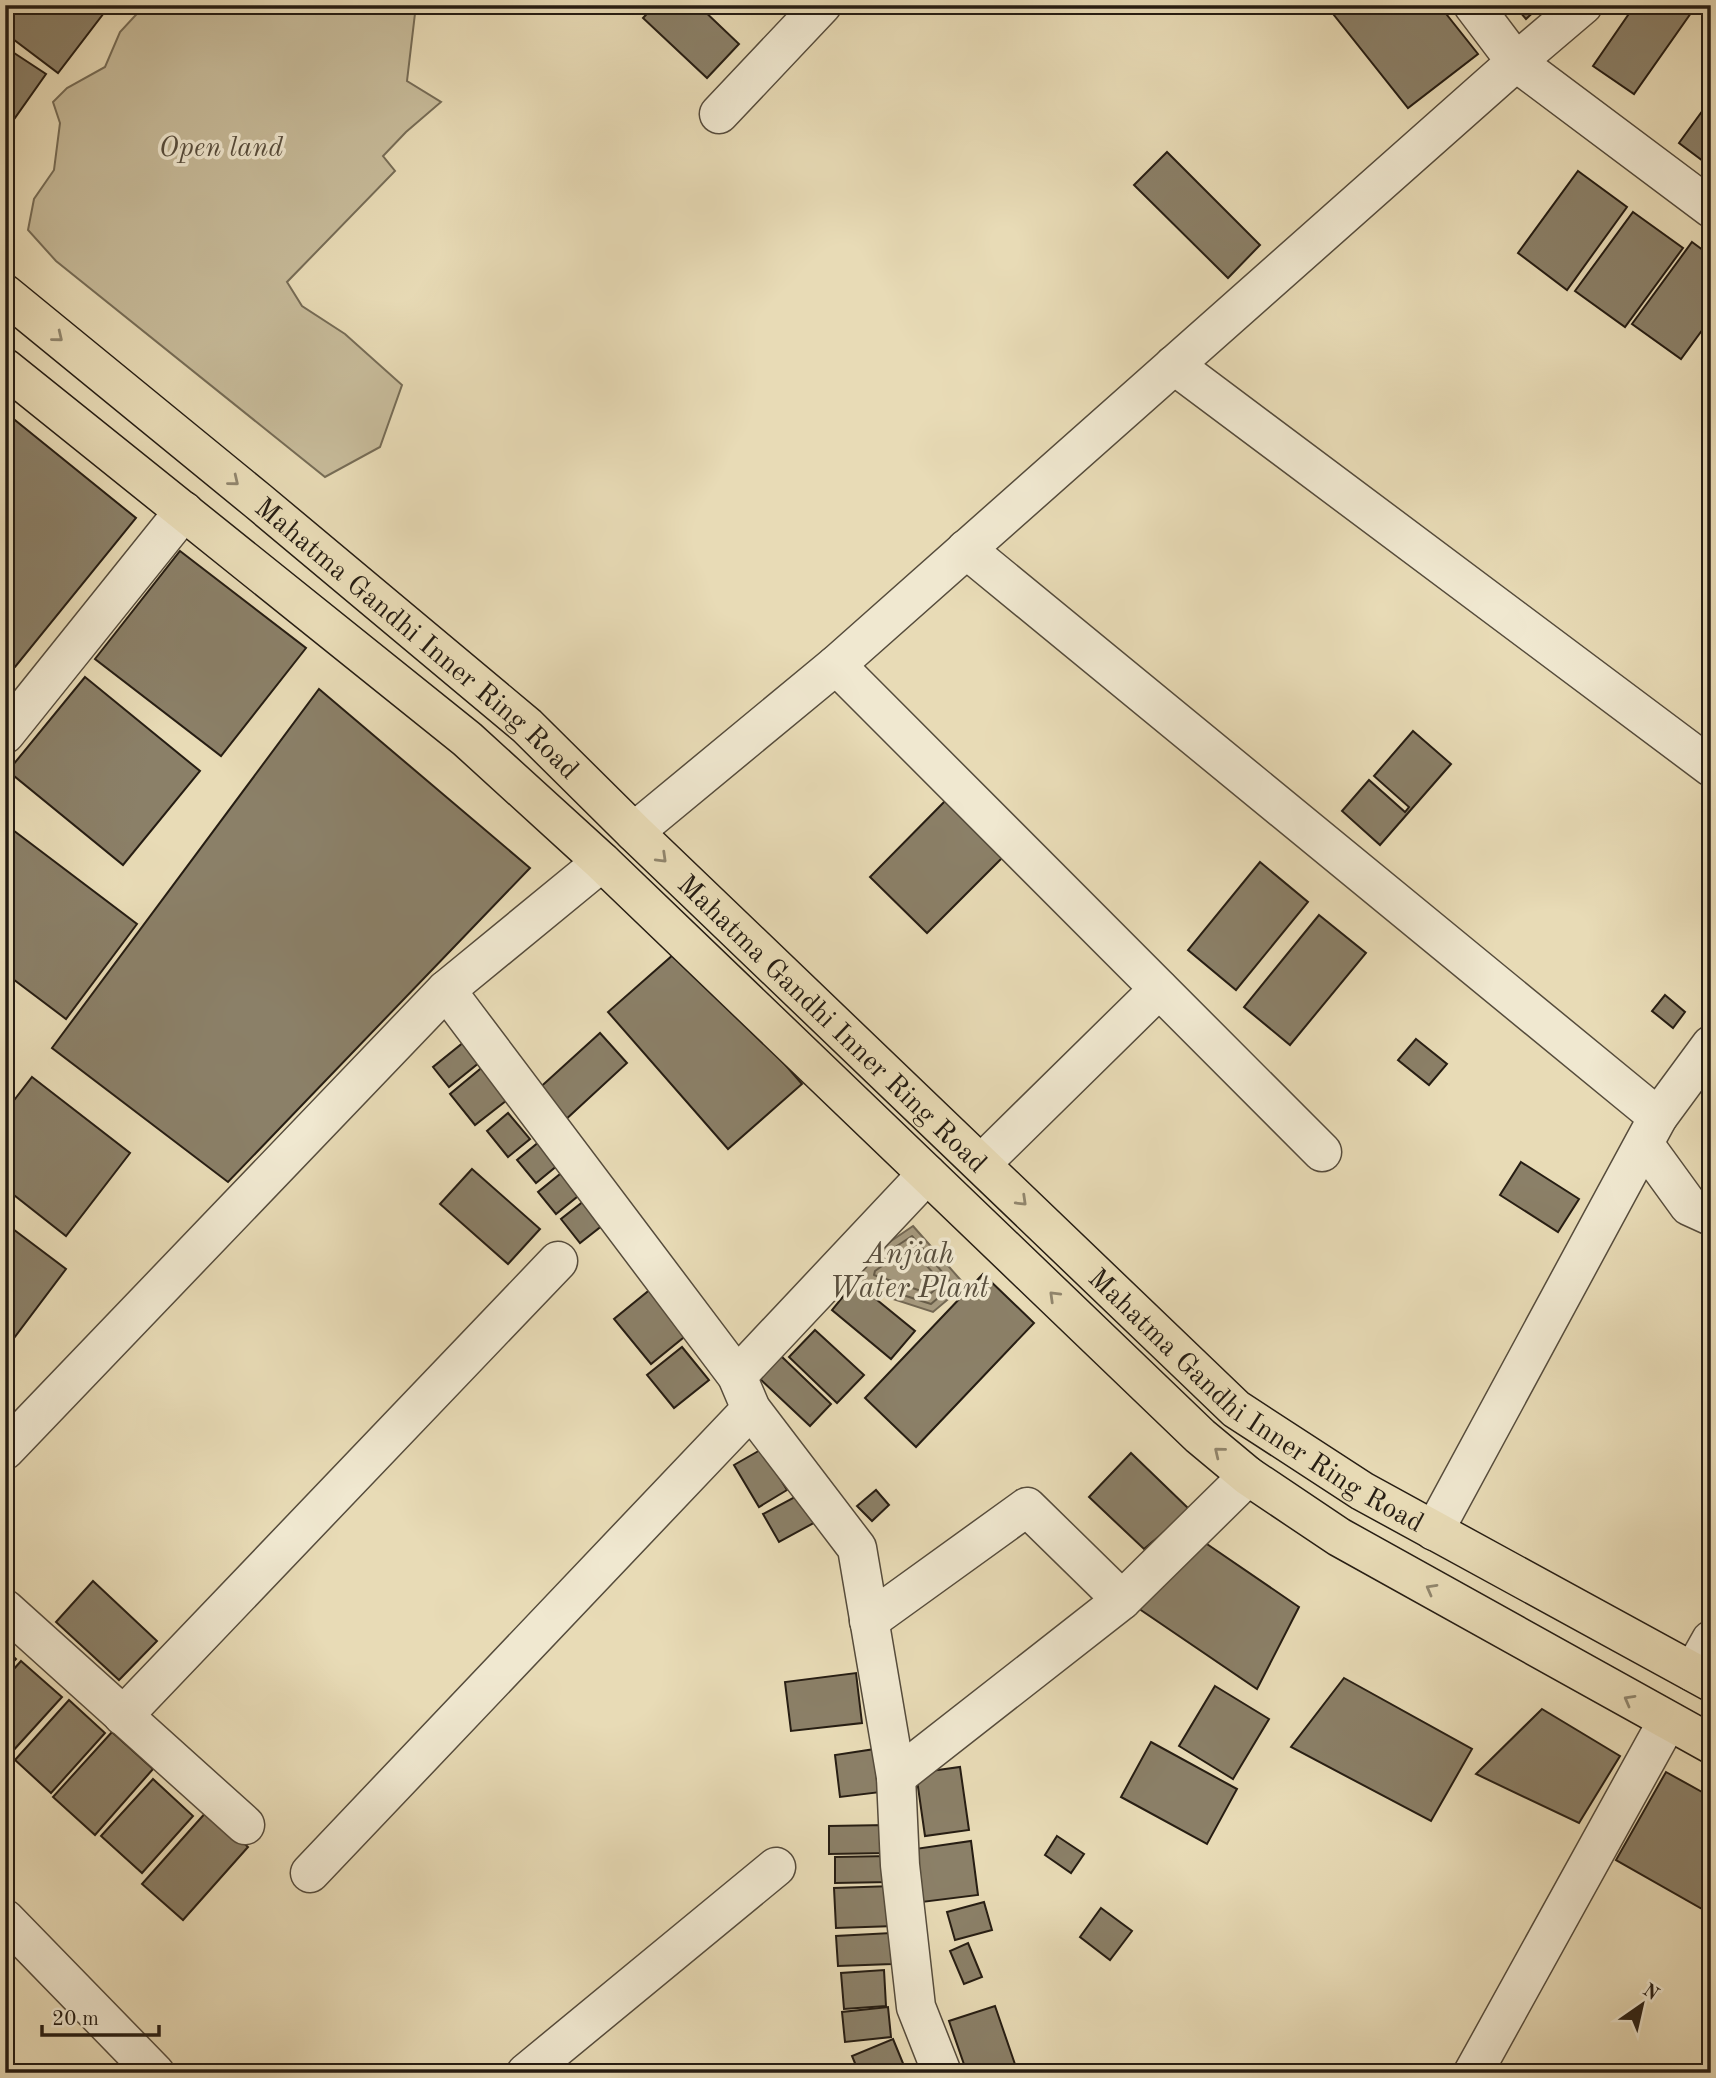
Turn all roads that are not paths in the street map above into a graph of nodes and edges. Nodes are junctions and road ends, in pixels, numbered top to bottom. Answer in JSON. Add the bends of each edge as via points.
{"nodes":[{"id":1,"x":822,"y":5,"type":"edge"},
{"id":2,"x":1473,"y":5,"type":"edge"},
{"id":3,"x":1583,"y":5,"type":"edge"},
{"id":4,"x":1516,"y":62,"type":"junction"},
{"id":5,"x":719,"y":114,"type":"dead end"},
{"id":6,"x":1711,"y":208,"type":"edge"},
{"id":7,"x":5,"y":294,"type":"edge"},
{"id":8,"x":1174,"y":365,"type":"junction"},
{"id":9,"x":5,"y":368,"type":"edge"},
{"id":10,"x":184,"y":511,"type":"junction"},
{"id":11,"x":966,"y":549,"type":"junction"},
{"id":12,"x":836,"y":665,"type":"junction"},
{"id":13,"x":8,"y":726,"type":"edge"},
{"id":14,"x":1711,"y":767,"type":"edge"},
{"id":15,"x":634,"y":832,"type":"junction"},
{"id":16,"x":602,"y":862,"type":"junction"},
{"id":17,"x":1159,"y":989,"type":"junction"},
{"id":18,"x":446,"y":990,"type":"junction"},
{"id":19,"x":1711,"y":1045,"type":"edge"},
{"id":20,"x":1651,"y":1130,"type":"junction"},
{"id":21,"x":1322,"y":1152,"type":"dead end"},
{"id":22,"x":982,"y":1163,"type":"junction"},
{"id":23,"x":927,"y":1174,"type":"junction"},
{"id":24,"x":1711,"y":1216,"type":"edge"},
{"id":25,"x":558,"y":1261,"type":"dead end"},
{"id":26,"x":744,"y":1392,"type":"junction"},
{"id":27,"x":5,"y":1450,"type":"edge"},
{"id":28,"x":1248,"y":1476,"type":"junction"},
{"id":29,"x":1434,"y":1531,"type":"junction"},
{"id":30,"x":1122,"y":1600,"type":"junction"},
{"id":31,"x":5,"y":1609,"type":"edge"},
{"id":32,"x":869,"y":1621,"type":"junction"},
{"id":33,"x":1705,"y":1664,"type":"edge"},
{"id":34,"x":123,"y":1716,"type":"junction"},
{"id":35,"x":1667,"y":1722,"type":"junction"},
{"id":36,"x":1711,"y":1744,"type":"edge"},
{"id":37,"x":895,"y":1777,"type":"junction"},
{"id":38,"x":245,"y":1825,"type":"dead end"},
{"id":39,"x":776,"y":1867,"type":"dead end"},
{"id":40,"x":310,"y":1873,"type":"dead end"},
{"id":41,"x":5,"y":1919,"type":"edge"},
{"id":42,"x":155,"y":2073,"type":"edge"},
{"id":43,"x":526,"y":2073,"type":"edge"},
{"id":44,"x":942,"y":2073,"type":"edge"},
{"id":45,"x":1473,"y":2073,"type":"edge"}],
"edges":[{"from":1,"to":5,"type":"street"},
{"from":2,"to":4,"type":"street"},
{"from":3,"to":4,"type":"street"},
{"from":4,"to":6,"type":"street"},
{"from":4,"to":8,"type":"street"},
{"from":7,"to":15,"type":"main road","name":"Mahatma Gandhi Inner Ring Road","one_way":true,"via":[[527,726]]},
{"from":8,"to":11,"type":"street"},
{"from":8,"to":14,"type":"street"},
{"from":9,"to":10,"type":"main road","name":"Mahatma Gandhi Inner Ring Road"},
{"from":10,"to":13,"type":"street"},
{"from":10,"to":16,"type":"main road","name":"Mahatma Gandhi Inner Ring Road","via":[[467,739]]},
{"from":11,"to":12,"type":"street"},
{"from":11,"to":20,"type":"street"},
{"from":12,"to":15,"type":"street"},
{"from":12,"to":17,"type":"street"},
{"from":15,"to":22,"type":"main road","name":"Mahatma Gandhi Inner Ring Road","one_way":true},
{"from":16,"to":18,"type":"street"},
{"from":16,"to":23,"type":"main road","name":"Mahatma Gandhi Inner Ring Road"},
{"from":17,"to":21,"type":"street"},
{"from":17,"to":22,"type":"street"},
{"from":18,"to":26,"type":"street"},
{"from":18,"to":27,"type":"street"},
{"from":19,"to":20,"type":"street"},
{"from":20,"to":24,"type":"street","via":[[1689,1206]]},
{"from":20,"to":29,"type":"street"},
{"from":22,"to":29,"type":"main road","name":"Mahatma Gandhi Inner Ring Road","one_way":true,"via":[[1237,1409],[1362,1491]]},
{"from":23,"to":26,"type":"street"},
{"from":28,"to":23,"type":"main road","name":"Mahatma Gandhi Inner Ring Road","one_way":true,"via":[[1190,1427]]},
{"from":25,"to":34,"type":"street"},
{"from":26,"to":32,"type":"street","via":[[858,1548]]},
{"from":26,"to":40,"type":"street"},
{"from":28,"to":30,"type":"street"},
{"from":35,"to":28,"type":"main road","name":"Mahatma Gandhi Inner Ring Road","one_way":true,"via":[[1339,1537]]},
{"from":29,"to":33,"type":"main road","name":"Mahatma Gandhi Inner Ring Road"},
{"from":30,"to":32,"type":"street","via":[[1027,1507]]},
{"from":30,"to":37,"type":"street"},
{"from":31,"to":34,"type":"street"},
{"from":32,"to":37,"type":"street"},
{"from":34,"to":38,"type":"street"},
{"from":35,"to":36,"type":"main road","name":"Mahatma Gandhi Inner Ring Road"},
{"from":35,"to":45,"type":"street"},
{"from":37,"to":44,"type":"street","via":[[916,2007]]},
{"from":39,"to":43,"type":"street"},
{"from":41,"to":42,"type":"street"}]}
